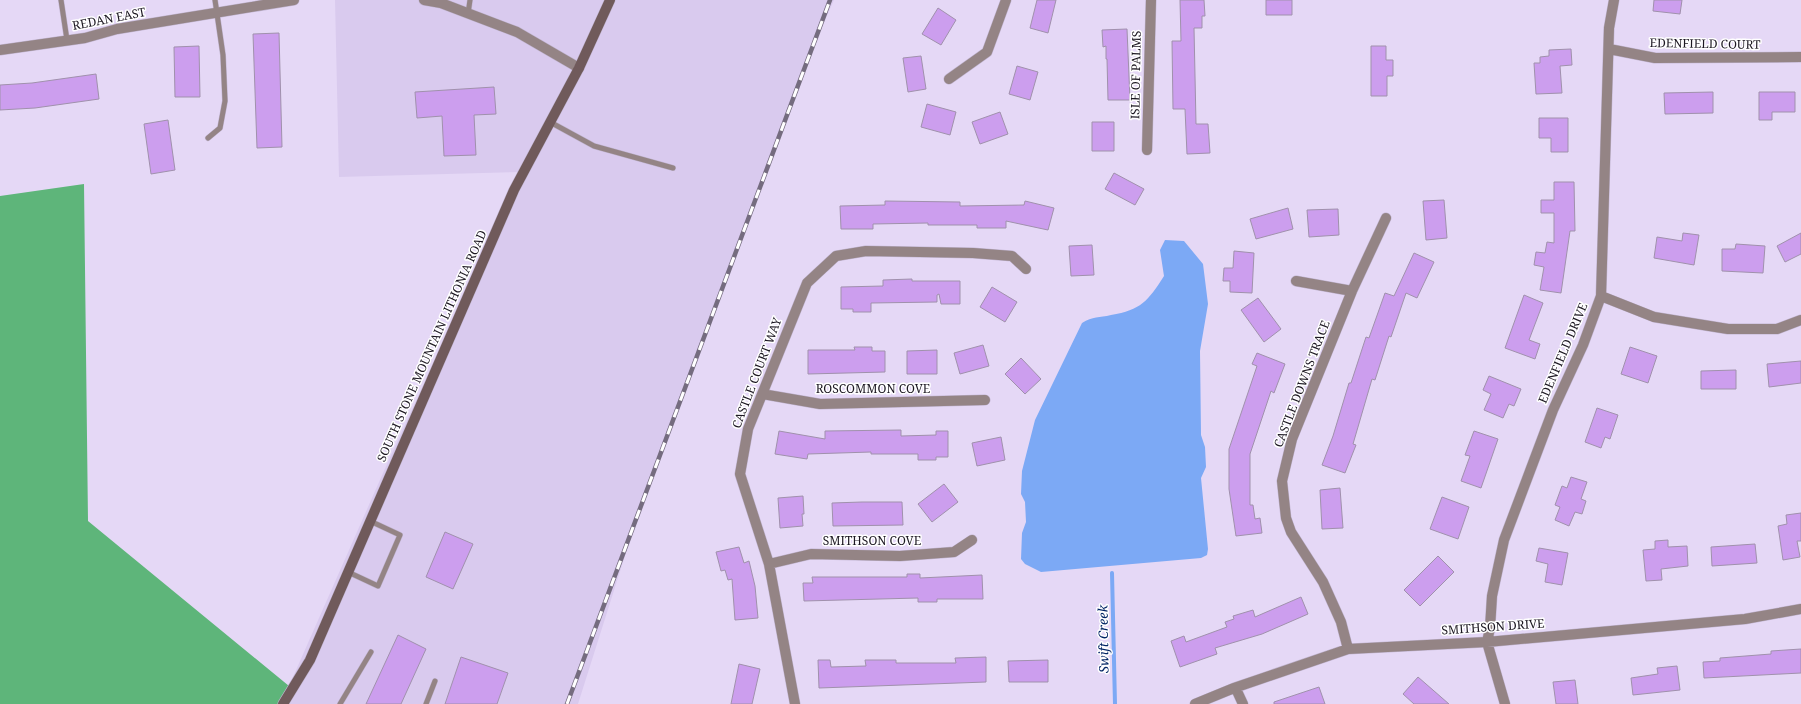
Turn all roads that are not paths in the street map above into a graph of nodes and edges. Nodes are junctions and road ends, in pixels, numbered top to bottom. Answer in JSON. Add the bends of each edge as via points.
{"nodes":[{"id":1,"x":62,"y":0,"type":"edge"},
{"id":2,"x":215,"y":0,"type":"edge"},
{"id":3,"x":294,"y":0,"type":"edge"},
{"id":4,"x":424,"y":0,"type":"edge"},
{"id":5,"x":470,"y":0,"type":"edge"},
{"id":6,"x":610,"y":0,"type":"edge"},
{"id":7,"x":1006,"y":0,"type":"edge"},
{"id":8,"x":1151,"y":0,"type":"edge"},
{"id":9,"x":1614,"y":0,"type":"edge"},
{"id":10,"x":217,"y":12,"type":"junction"},
{"id":11,"x":468,"y":14,"type":"junction"},
{"id":12,"x":67,"y":40,"type":"junction"},
{"id":13,"x":1609,"y":49,"type":"junction"},
{"id":14,"x":0,"y":50,"type":"edge"},
{"id":15,"x":1801,"y":57,"type":"edge"},
{"id":16,"x":579,"y":68,"type":"junction"},
{"id":17,"x":949,"y":79,"type":"dead end"},
{"id":18,"x":550,"y":122,"type":"junction"},
{"id":19,"x":208,"y":138,"type":"dead end"},
{"id":20,"x":1147,"y":150,"type":"dead end"},
{"id":21,"x":673,"y":168,"type":"dead end"},
{"id":22,"x":1386,"y":218,"type":"dead end"},
{"id":23,"x":1026,"y":269,"type":"dead end"},
{"id":24,"x":1296,"y":281,"type":"dead end"},
{"id":25,"x":1352,"y":291,"type":"junction"},
{"id":26,"x":1601,"y":296,"type":"junction"},
{"id":27,"x":1801,"y":320,"type":"edge"},
{"id":28,"x":762,"y":394,"type":"junction"},
{"id":29,"x":985,"y":400,"type":"dead end"},
{"id":30,"x":370,"y":521,"type":"junction"},
{"id":31,"x":972,"y":540,"type":"dead end"},
{"id":32,"x":769,"y":564,"type":"junction"},
{"id":33,"x":348,"y":572,"type":"junction"},
{"id":34,"x":1801,"y":609,"type":"edge"},
{"id":35,"x":1487,"y":642,"type":"junction"},
{"id":36,"x":1348,"y":649,"type":"junction"},
{"id":37,"x":371,"y":652,"type":"dead end"},
{"id":38,"x":435,"y":681,"type":"dead end"},
{"id":39,"x":1234,"y":688,"type":"junction"},
{"id":40,"x":286,"y":703,"type":"edge"},
{"id":41,"x":340,"y":704,"type":"edge"},
{"id":42,"x":426,"y":704,"type":"edge"},
{"id":43,"x":795,"y":704,"type":"edge"},
{"id":44,"x":1195,"y":704,"type":"edge"},
{"id":45,"x":1243,"y":704,"type":"edge"},
{"id":46,"x":1505,"y":704,"type":"edge"}],
"edges":[{"from":1,"to":12,"type":"lane"},
{"from":2,"to":10,"type":"lane"},
{"from":3,"to":10,"type":"street","name":"REDAN EAST"},
{"from":4,"to":11,"type":"street","via":[[441,3]]},
{"from":5,"to":11,"type":"lane"},
{"from":6,"to":16,"type":"main road","name":"SOUTH STONE MOUNTAIN LITHONIA ROAD"},
{"from":7,"to":17,"type":"street","via":[[987,52]]},
{"from":8,"to":20,"type":"street","name":"ISLE OF PALMS"},
{"from":9,"to":13,"type":"street","name":"EDENFIELD DRIVE","via":[[1609,28]]},
{"from":10,"to":12,"type":"street","name":"REDAN EAST"},
{"from":10,"to":19,"type":"lane","via":[[223,55],[225,101],[220,128]]},
{"from":11,"to":16,"type":"street","via":[[518,32]]},
{"from":12,"to":14,"type":"street","name":"REDAN EAST"},
{"from":13,"to":15,"type":"street","name":"EDENFIELD COURT","via":[[1655,58]]},
{"from":13,"to":26,"type":"street","name":"EDENFIELD DRIVE"},
{"from":16,"to":18,"type":"main road","name":"SOUTH STONE MOUNTAIN LITHONIA ROAD"},
{"from":18,"to":21,"type":"lane","via":[[594,146]]},
{"from":18,"to":30,"type":"main road","name":"SOUTH STONE MOUNTAIN LITHONIA ROAD","via":[[514,190]]},
{"from":22,"to":25,"type":"street","name":"CASTLE DOWNS TRACE"},
{"from":23,"to":28,"type":"street","name":"CASTLE COURT WAY","via":[[1012,256],[973,252],[866,250],[836,256],[807,283]]},
{"from":24,"to":25,"type":"street"},
{"from":25,"to":36,"type":"street","name":"CASTLE DOWNS TRACE","via":[[1292,439],[1282,481],[1286,518],[1291,532],[1323,582],[1341,622]]},
{"from":26,"to":27,"type":"street","via":[[1654,317],[1728,329],[1777,329]]},
{"from":26,"to":35,"type":"street","name":"EDENFIELD DRIVE","via":[[1583,345],[1553,410],[1504,540],[1492,596]]},
{"from":28,"to":29,"type":"street","name":"ROSCOMMON COVE","via":[[820,404]]},
{"from":28,"to":32,"type":"street","name":"CASTLE COURT WAY","via":[[748,430],[740,474]]},
{"from":30,"to":33,"type":"main road","name":"SOUTH STONE MOUNTAIN LITHONIA ROAD"},
{"from":30,"to":33,"type":"lane","via":[[400,535],[378,586]]},
{"from":31,"to":32,"type":"street","name":"SMITHSON COVE","via":[[954,552],[900,556],[811,554]]},
{"from":32,"to":43,"type":"street","name":"CASTLE COURT WAY"},
{"from":33,"to":40,"type":"main road","name":"SOUTH STONE MOUNTAIN LITHONIA ROAD","via":[[310,660]]},
{"from":34,"to":35,"type":"street","name":"SMITHSON DRIVE","via":[[1745,619]]},
{"from":35,"to":36,"type":"street","name":"SMITHSON DRIVE"},
{"from":35,"to":46,"type":"street","name":"EDENFIELD DRIVE"},
{"from":36,"to":39,"type":"street","name":"SMITHSON DRIVE"},
{"from":37,"to":41,"type":"lane"},
{"from":38,"to":42,"type":"lane"},
{"from":39,"to":44,"type":"street","name":"SMITHSON DRIVE"},
{"from":39,"to":45,"type":"street"}]}
